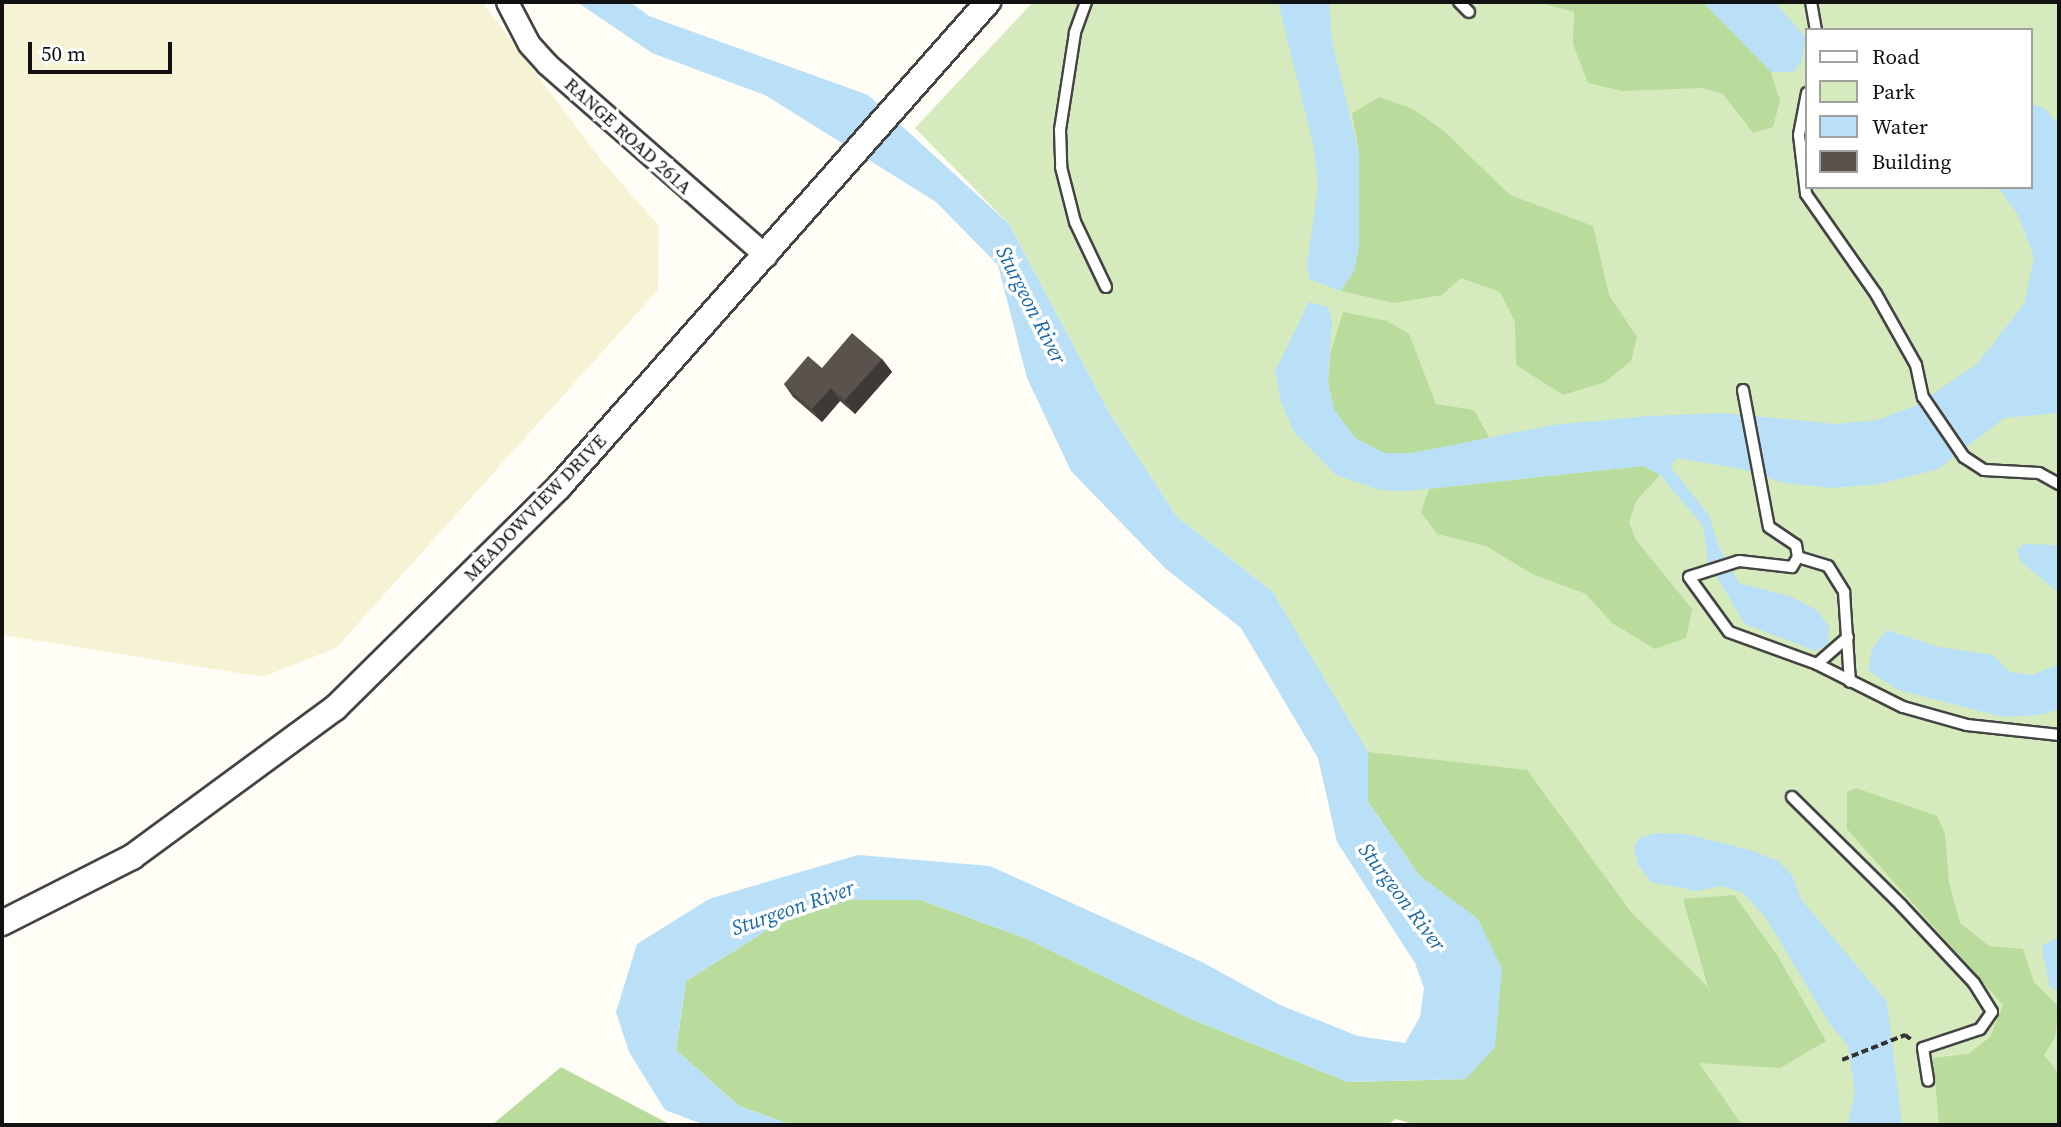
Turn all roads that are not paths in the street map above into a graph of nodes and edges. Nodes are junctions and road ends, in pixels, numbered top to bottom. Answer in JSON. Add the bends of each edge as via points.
{"nodes":[{"id":1,"x":507,"y":2,"type":"edge"},
{"id":2,"x":988,"y":2,"type":"edge"},
{"id":3,"x":1086,"y":2,"type":"edge"},
{"id":4,"x":1460,"y":2,"type":"edge"},
{"id":5,"x":1811,"y":2,"type":"edge"},
{"id":6,"x":1469,"y":12,"type":"dead end"},
{"id":7,"x":1816,"y":28,"type":"edge"},
{"id":8,"x":1806,"y":98,"type":"edge"},
{"id":9,"x":766,"y":256,"type":"junction"},
{"id":10,"x":1106,"y":287,"type":"dead end"},
{"id":11,"x":1744,"y":390,"type":"dead end"},
{"id":12,"x":2059,"y":484,"type":"edge"},
{"id":13,"x":1798,"y":557,"type":"junction"},
{"id":14,"x":1848,"y":637,"type":"junction"},
{"id":15,"x":1817,"y":664,"type":"junction"},
{"id":16,"x":1850,"y":682,"type":"junction"},
{"id":17,"x":2059,"y":735,"type":"edge"},
{"id":18,"x":1792,"y":797,"type":"dead end"},
{"id":19,"x":2,"y":923,"type":"edge"},
{"id":20,"x":1928,"y":1081,"type":"dead end"}],
"edges":[{"from":1,"to":9,"type":"street","name":"RANGE ROAD 261A","via":[[529,44],[547,64]]},
{"from":2,"to":9,"type":"street","name":"MEADOWVIEW DRIVE"},
{"from":3,"to":10,"type":"lane","via":[[1075,33],[1063,106],[1061,167],[1075,222]]},
{"from":4,"to":6,"type":"lane"},
{"from":5,"to":7,"type":"lane"},
{"from":8,"to":12,"type":"lane","via":[[1799,135],[1806,194],[1876,295],[1916,365],[1923,397],[1964,457],[1984,470],[2039,473]]},
{"from":9,"to":19,"type":"street","name":"MEADOWVIEW DRIVE","via":[[559,487],[335,708],[132,857]]},
{"from":11,"to":13,"type":"lane","via":[[1769,527],[1796,545]]},
{"from":13,"to":14,"type":"lane","via":[[1819,562],[1844,592]]},
{"from":13,"to":15,"type":"lane","via":[[1792,567],[1739,561],[1689,577],[1728,632]]},
{"from":14,"to":15,"type":"lane"},
{"from":14,"to":16,"type":"lane"},
{"from":15,"to":16,"type":"lane"},
{"from":16,"to":17,"type":"lane","via":[[1903,707],[1967,725]]},
{"from":18,"to":20,"type":"lane","via":[[1910,914],[1974,983],[1992,1012],[1980,1030],[1923,1048]]}]}
